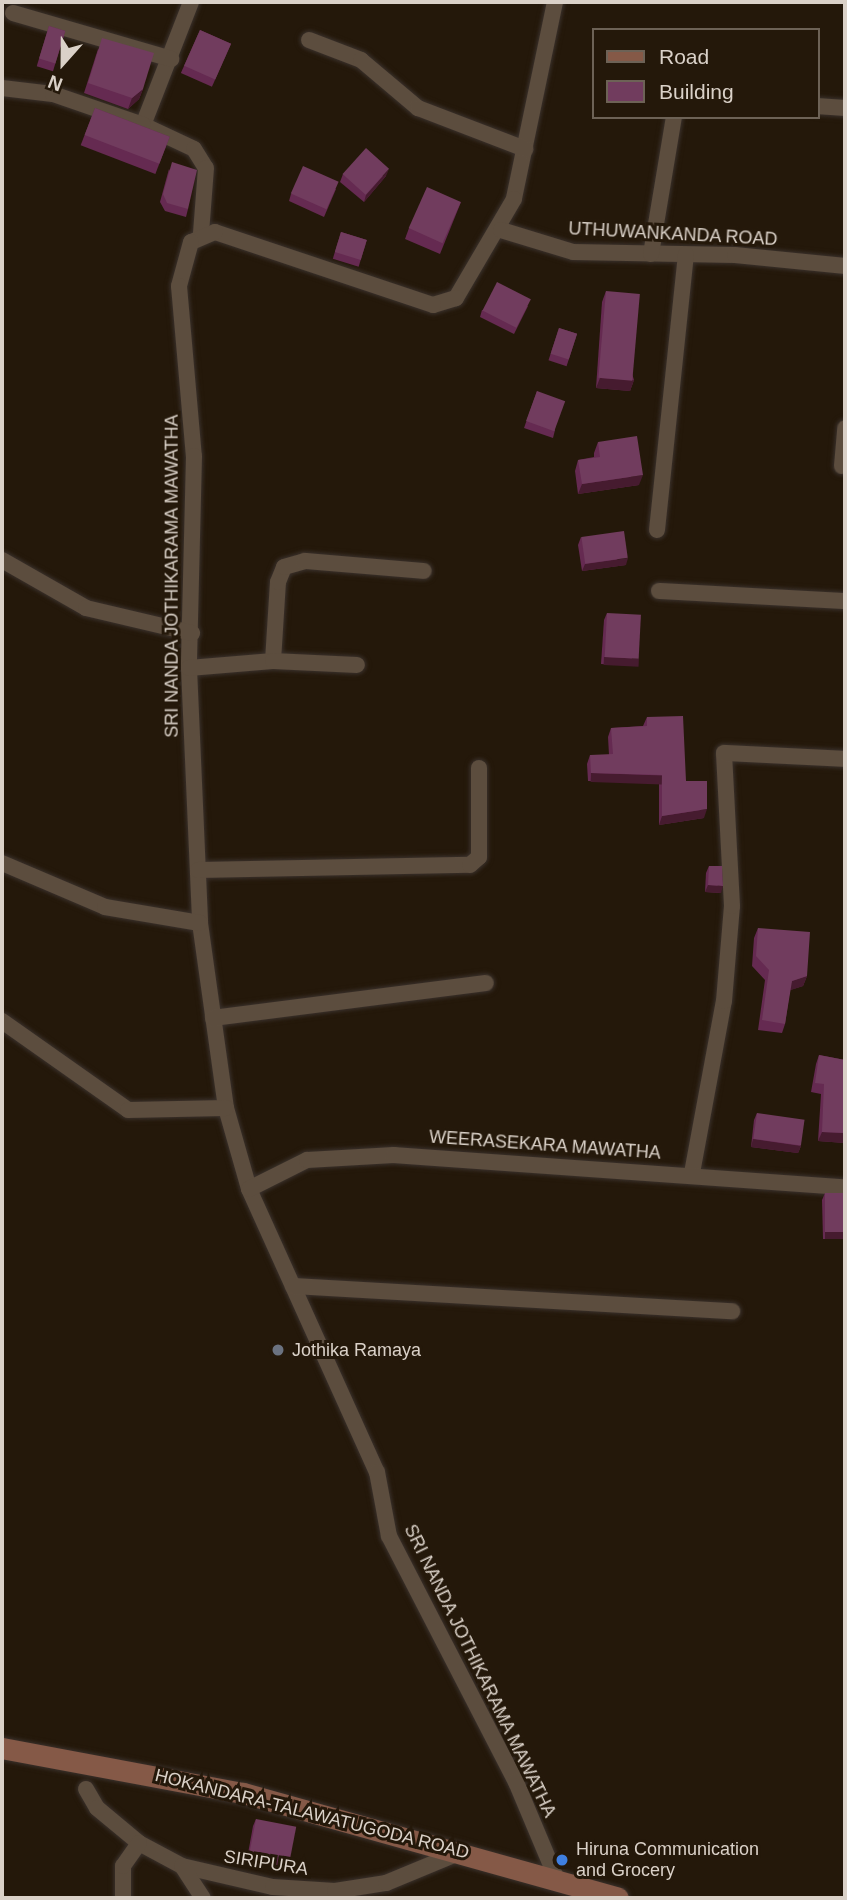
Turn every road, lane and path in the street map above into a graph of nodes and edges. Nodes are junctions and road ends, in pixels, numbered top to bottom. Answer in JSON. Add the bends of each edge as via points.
{"nodes":[{"id":1,"x":191,"y":2,"type":"edge"},
{"id":2,"x":555,"y":2,"type":"edge"},
{"id":3,"x":13,"y":13,"type":"dead end"},
{"id":4,"x":309,"y":40,"type":"dead end"},
{"id":5,"x":171,"y":59,"type":"junction"},
{"id":6,"x":2,"y":88,"type":"edge"},
{"id":7,"x":819,"y":106,"type":"edge"},
{"id":8,"x":845,"y":108,"type":"edge"},
{"id":9,"x":674,"y":119,"type":"edge"},
{"id":10,"x":143,"y":125,"type":"junction"},
{"id":11,"x":525,"y":149,"type":"junction"},
{"id":12,"x":501,"y":230,"type":"junction"},
{"id":13,"x":201,"y":233,"type":"junction"},
{"id":14,"x":651,"y":254,"type":"junction"},
{"id":15,"x":686,"y":256,"type":"junction"},
{"id":16,"x":845,"y":266,"type":"edge"},
{"id":17,"x":845,"y":428,"type":"edge"},
{"id":18,"x":842,"y":466,"type":"dead end"},
{"id":19,"x":657,"y":530,"type":"dead end"},
{"id":20,"x":2,"y":560,"type":"edge"},
{"id":21,"x":424,"y":571,"type":"dead end"},
{"id":22,"x":659,"y":591,"type":"dead end"},
{"id":23,"x":845,"y":601,"type":"edge"},
{"id":24,"x":192,"y":633,"type":"junction"},
{"id":25,"x":273,"y":661,"type":"junction"},
{"id":26,"x":358,"y":665,"type":"dead end"},
{"id":27,"x":189,"y":668,"type":"junction"},
{"id":28,"x":845,"y":759,"type":"edge"},
{"id":29,"x":479,"y":768,"type":"dead end"},
{"id":30,"x":2,"y":863,"type":"edge"},
{"id":31,"x":198,"y":870,"type":"junction"},
{"id":32,"x":200,"y":923,"type":"junction"},
{"id":33,"x":486,"y":983,"type":"dead end"},
{"id":34,"x":213,"y":1018,"type":"junction"},
{"id":35,"x":2,"y":1021,"type":"edge"},
{"id":36,"x":226,"y":1108,"type":"junction"},
{"id":37,"x":692,"y":1173,"type":"junction"},
{"id":38,"x":845,"y":1187,"type":"edge"},
{"id":39,"x":249,"y":1188,"type":"junction"},
{"id":40,"x":293,"y":1286,"type":"junction"},
{"id":41,"x":732,"y":1311,"type":"dead end"},
{"id":42,"x":2,"y":1748,"type":"edge"},
{"id":43,"x":86,"y":1789,"type":"dead end"},
{"id":44,"x":139,"y":1843,"type":"junction"},
{"id":45,"x":463,"y":1851,"type":"junction"},
{"id":46,"x":182,"y":1866,"type":"junction"},
{"id":47,"x":556,"y":1877,"type":"junction"},
{"id":48,"x":384,"y":1891,"type":"edge"},
{"id":49,"x":583,"y":1892,"type":"edge"},
{"id":50,"x":339,"y":1895,"type":"edge"},
{"id":51,"x":123,"y":1898,"type":"edge"},
{"id":52,"x":203,"y":1898,"type":"edge"},
{"id":53,"x":618,"y":1898,"type":"edge"}],
"edges":[{"from":1,"to":5,"type":"street"},
{"from":2,"to":11,"type":"street"},
{"from":3,"to":5,"type":"street"},
{"from":4,"to":11,"type":"street","via":[[361,60],[418,108]]},
{"from":5,"to":10,"type":"street"},
{"from":6,"to":10,"type":"street","via":[[53,94]]},
{"from":7,"to":8,"type":"street"},
{"from":9,"to":14,"type":"street"},
{"from":10,"to":13,"type":"street","via":[[194,149],[206,168]]},
{"from":11,"to":12,"type":"street"},
{"from":12,"to":13,"type":"street","via":[[467,286],[450,302],[433,305],[231,233]]},
{"from":12,"to":14,"type":"street","name":"UTHUWANKANDA ROAD","via":[[573,252]]},
{"from":13,"to":24,"type":"street","name":"SRI NANDA JOTHIKARAMA MAWATHA","via":[[185,253],[179,286],[194,456]]},
{"from":14,"to":15,"type":"street","name":"UTHUWANKANDA ROAD"},
{"from":15,"to":16,"type":"street","name":"UTHUWANKANDA ROAD"},
{"from":15,"to":19,"type":"street"},
{"from":17,"to":18,"type":"street"},
{"from":20,"to":24,"type":"street","via":[[86,608]]},
{"from":21,"to":25,"type":"street","via":[[305,561],[285,567],[278,582]]},
{"from":22,"to":23,"type":"street"},
{"from":24,"to":27,"type":"street","name":"SRI NANDA JOTHIKARAMA MAWATHA"},
{"from":25,"to":26,"type":"street"},
{"from":25,"to":27,"type":"street"},
{"from":27,"to":31,"type":"street","name":"SRI NANDA JOTHIKARAMA MAWATHA"},
{"from":28,"to":37,"type":"street","via":[[724,753],[732,906],[724,1000]]},
{"from":29,"to":31,"type":"street","via":[[479,857],[470,864]]},
{"from":30,"to":32,"type":"street","via":[[105,906]]},
{"from":31,"to":32,"type":"street","name":"SRI NANDA JOTHIKARAMA MAWATHA"},
{"from":32,"to":34,"type":"street","name":"SRI NANDA JOTHIKARAMA MAWATHA"},
{"from":33,"to":34,"type":"street"},
{"from":34,"to":36,"type":"street","name":"SRI NANDA JOTHIKARAMA MAWATHA"},
{"from":35,"to":36,"type":"street","via":[[128,1110]]},
{"from":36,"to":39,"type":"street","name":"SRI NANDA JOTHIKARAMA MAWATHA"},
{"from":37,"to":38,"type":"street","name":"WEERASEKARA MAWATHA"},
{"from":37,"to":39,"type":"street","name":"WEERASEKARA MAWATHA","via":[[394,1155],[307,1160]]},
{"from":39,"to":40,"type":"street","name":"SRI NANDA JOTHIKARAMA MAWATHA"},
{"from":40,"to":41,"type":"street"},
{"from":40,"to":47,"type":"street","name":"SRI NANDA JOTHIKARAMA MAWATHA","via":[[377,1472],[389,1536],[516,1782]]},
{"from":42,"to":45,"type":"main road","name":"HOKANDARA-TALAWATUGODA ROAD","via":[[243,1793]]},
{"from":43,"to":44,"type":"street","name":"SIRIPURA","via":[[97,1808]]},
{"from":44,"to":46,"type":"street","name":"SIRIPURA"},
{"from":44,"to":51,"type":"street","via":[[123,1866]]},
{"from":45,"to":47,"type":"main road","name":"HOKANDARA-TALAWATUGODA ROAD"},
{"from":45,"to":48,"type":"street","name":"SIRIPURA"},
{"from":46,"to":50,"type":"street","name":"SIRIPURA","via":[[273,1887]]},
{"from":46,"to":52,"type":"street"},
{"from":47,"to":49,"type":"main road","name":"HOKANDARA-TALAWATUGODA ROAD"},
{"from":48,"to":50,"type":"street","name":"SIRIPURA"},
{"from":49,"to":53,"type":"main road","name":"HOKANDARA-TALAWATUGODA ROAD"}]}
